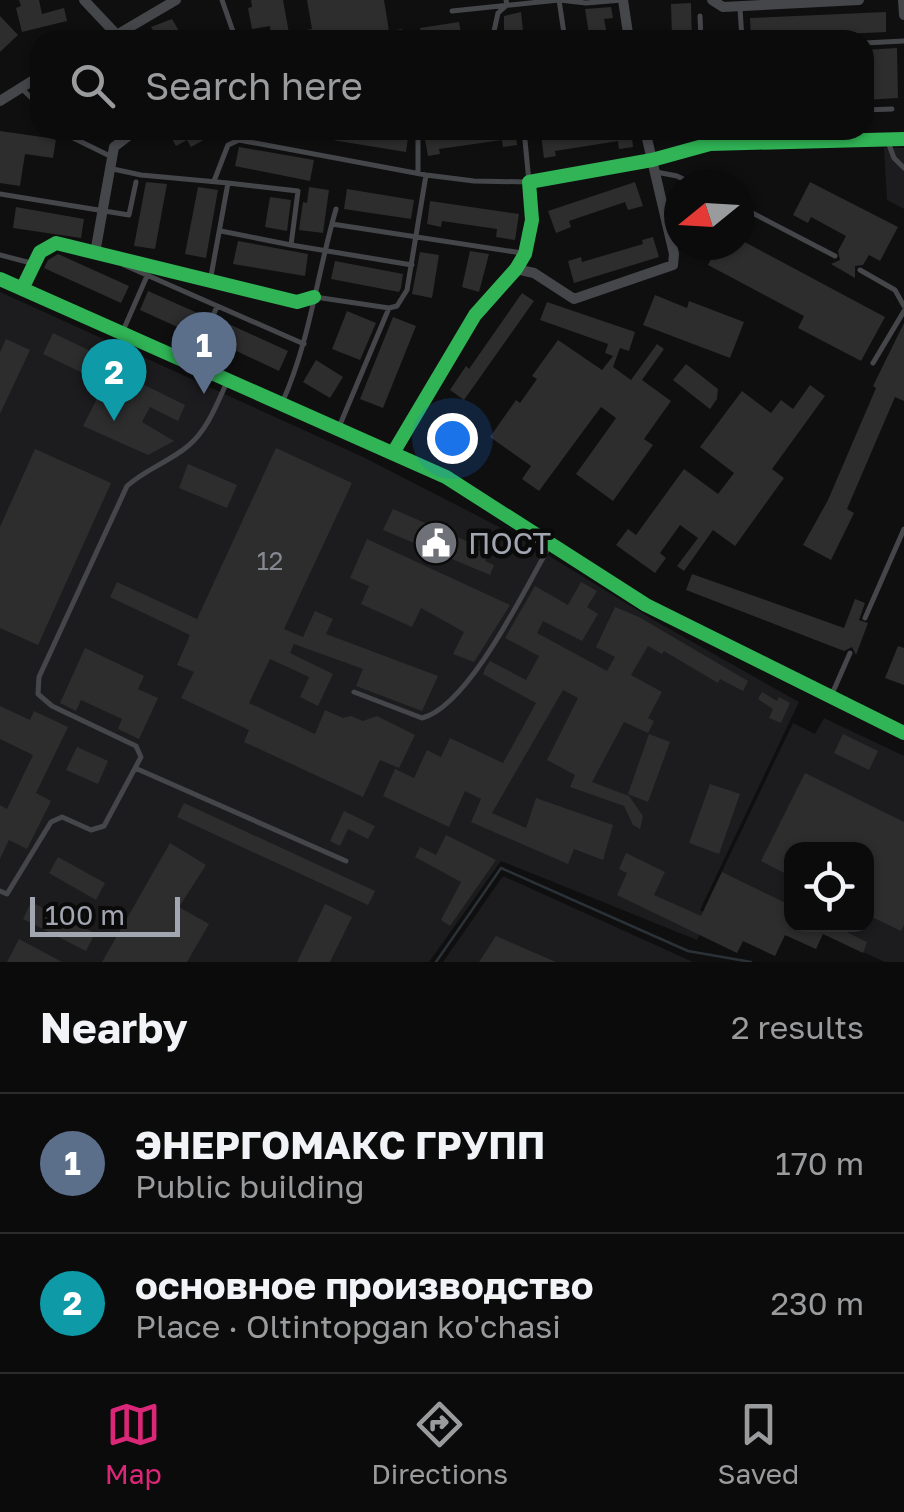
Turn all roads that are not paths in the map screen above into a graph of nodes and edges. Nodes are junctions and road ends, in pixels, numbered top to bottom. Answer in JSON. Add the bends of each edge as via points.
{"nodes":[{"id":1,"x":84,"y":0,"type":"edge"},
{"id":2,"x":176,"y":0,"type":"edge"},
{"id":3,"x":222,"y":0,"type":"edge"},
{"id":4,"x":558,"y":0,"type":"edge"},
{"id":5,"x":622,"y":0,"type":"edge"},
{"id":6,"x":712,"y":0,"type":"edge"},
{"id":7,"x":859,"y":0,"type":"edge"},
{"id":8,"x":904,"y":0,"type":"edge"},
{"id":9,"x":569,"y":2,"type":"edge"},
{"id":10,"x":506,"y":3,"type":"edge"},
{"id":11,"x":740,"y":6,"type":"junction"},
{"id":12,"x":452,"y":10,"type":"dead end"},
{"id":13,"x":904,"y":15,"type":"edge"},
{"id":14,"x":700,"y":16,"type":"dead end"},
{"id":15,"x":107,"y":30,"type":"edge"},
{"id":16,"x":124,"y":30,"type":"edge"},
{"id":17,"x":232,"y":30,"type":"edge"},
{"id":18,"x":494,"y":30,"type":"edge"},
{"id":19,"x":563,"y":30,"type":"edge"},
{"id":20,"x":627,"y":30,"type":"edge"},
{"id":21,"x":701,"y":30,"type":"edge"},
{"id":22,"x":741,"y":30,"type":"edge"},
{"id":23,"x":904,"y":41,"type":"edge"},
{"id":24,"x":874,"y":42,"type":"edge"},
{"id":25,"x":30,"y":82,"type":"edge"},
{"id":26,"x":21,"y":88,"type":"junction"},
{"id":27,"x":30,"y":97,"type":"edge"},
{"id":28,"x":0,"y":101,"type":"edge"},
{"id":29,"x":874,"y":110,"type":"edge"},
{"id":30,"x":892,"y":110,"type":"dead end"},
{"id":31,"x":904,"y":139,"type":"edge"},
{"id":32,"x":72,"y":140,"type":"edge"},
{"id":33,"x":119,"y":140,"type":"edge"},
{"id":34,"x":418,"y":140,"type":"edge"},
{"id":35,"x":525,"y":140,"type":"edge"},
{"id":36,"x":647,"y":140,"type":"edge"},
{"id":37,"x":700,"y":140,"type":"edge"},
{"id":38,"x":874,"y":140,"type":"edge"},
{"id":39,"x":887,"y":140,"type":"junction"},
{"id":40,"x":111,"y":162,"type":"junction"},
{"id":41,"x":653,"y":166,"type":"junction"},
{"id":42,"x":904,"y":168,"type":"edge"},
{"id":43,"x":664,"y":171,"type":"edge"},
{"id":44,"x":418,"y":174,"type":"junction"},
{"id":45,"x":426,"y":175,"type":"junction"},
{"id":46,"x":214,"y":181,"type":"junction"},
{"id":47,"x":136,"y":182,"type":"dead end"},
{"id":48,"x":529,"y":182,"type":"junction"},
{"id":49,"x":228,"y":183,"type":"junction"},
{"id":50,"x":0,"y":194,"type":"edge"},
{"id":51,"x":103,"y":209,"type":"junction"},
{"id":52,"x":336,"y":209,"type":"dead end"},
{"id":53,"x":754,"y":214,"type":"edge"},
{"id":54,"x":332,"y":224,"type":"junction"},
{"id":55,"x":221,"y":231,"type":"junction"},
{"id":56,"x":416,"y":236,"type":"junction"},
{"id":57,"x":291,"y":244,"type":"junction"},
{"id":58,"x":323,"y":252,"type":"junction"},
{"id":59,"x":96,"y":253,"type":"junction"},
{"id":60,"x":525,"y":254,"type":"junction"},
{"id":61,"x":0,"y":255,"type":"edge"},
{"id":62,"x":835,"y":256,"type":"dead end"},
{"id":63,"x":124,"y":262,"type":"junction"},
{"id":64,"x":34,"y":264,"type":"junction"},
{"id":65,"x":412,"y":264,"type":"junction"},
{"id":66,"x":516,"y":269,"type":"junction"},
{"id":67,"x":860,"y":270,"type":"dead end"},
{"id":68,"x":147,"y":276,"type":"junction"},
{"id":69,"x":0,"y":279,"type":"edge"},
{"id":70,"x":210,"y":280,"type":"junction"},
{"id":71,"x":22,"y":289,"type":"junction"},
{"id":72,"x":314,"y":297,"type":"junction"},
{"id":73,"x":216,"y":306,"type":"junction"},
{"id":74,"x":388,"y":308,"type":"junction"},
{"id":75,"x":904,"y":308,"type":"edge"},
{"id":76,"x":122,"y":334,"type":"junction"},
{"id":77,"x":304,"y":344,"type":"junction"},
{"id":78,"x":873,"y":363,"type":"dead end"},
{"id":79,"x":193,"y":366,"type":"junction"},
{"id":80,"x":227,"y":382,"type":"junction"},
{"id":81,"x":281,"y":406,"type":"junction"},
{"id":82,"x":338,"y":430,"type":"junction"},
{"id":83,"x":393,"y":453,"type":"junction"},
{"id":84,"x":904,"y":529,"type":"edge"},
{"id":85,"x":551,"y":544,"type":"junction"},
{"id":86,"x":865,"y":618,"type":"dead end"},
{"id":87,"x":850,"y":653,"type":"dead end"},
{"id":88,"x":354,"y":692,"type":"dead end"},
{"id":89,"x":830,"y":697,"type":"junction"},
{"id":90,"x":904,"y":732,"type":"edge"},
{"id":91,"x":136,"y":768,"type":"junction"},
{"id":92,"x":346,"y":861,"type":"dead end"},
{"id":93,"x":0,"y":890,"type":"edge"}],
"edges":[{"from":1,"to":15,"type":"street"},
{"from":2,"to":16,"type":"street"},
{"from":3,"to":17,"type":"lane"},
{"from":4,"to":9,"type":"lane"},
{"from":4,"to":10,"type":"lane"},
{"from":4,"to":19,"type":"lane"},
{"from":5,"to":9,"type":"lane"},
{"from":5,"to":20,"type":"street"},
{"from":6,"to":11,"type":"street","via":[[723,8]]},
{"from":7,"to":11,"type":"street"},
{"from":8,"to":13,"type":"street"},
{"from":10,"to":12,"type":"lane"},
{"from":10,"to":18,"type":"lane"},
{"from":11,"to":22,"type":"lane"},
{"from":14,"to":21,"type":"lane"},
{"from":23,"to":24,"type":"lane"},
{"from":25,"to":26,"type":"street"},
{"from":26,"to":27,"type":"lane"},
{"from":26,"to":28,"type":"street"},
{"from":29,"to":30,"type":"lane"},
{"from":31,"to":39,"type":"street"},
{"from":32,"to":40,"type":"lane"},
{"from":33,"to":40,"type":"street"},
{"from":34,"to":44,"type":"lane"},
{"from":35,"to":48,"type":"lane"},
{"from":36,"to":41,"type":"street"},
{"from":37,"to":41,"type":"street"},
{"from":38,"to":39,"type":"street"},
{"from":39,"to":42,"type":"lane"},
{"from":40,"to":46,"type":"lane","via":[[141,175]]},
{"from":40,"to":51,"type":"street"},
{"from":41,"to":43,"type":"lane"},
{"from":41,"to":48,"type":"street"},
{"from":41,"to":66,"type":"street","via":[[673,265],[574,299]]},
{"from":44,"to":45,"type":"lane"},
{"from":44,"to":46,"type":"lane","via":[[239,140],[228,145]]},
{"from":45,"to":48,"type":"lane"},
{"from":45,"to":56,"type":"lane"},
{"from":46,"to":49,"type":"lane"},
{"from":47,"to":51,"type":"lane","via":[[129,214]]},
{"from":48,"to":60,"type":"street","via":[[532,220]]},
{"from":49,"to":55,"type":"lane"},
{"from":49,"to":57,"type":"lane","via":[[298,191]]},
{"from":50,"to":51,"type":"lane"},
{"from":51,"to":59,"type":"street"},
{"from":52,"to":54,"type":"lane"},
{"from":53,"to":62,"type":"lane"},
{"from":54,"to":56,"type":"lane"},
{"from":54,"to":58,"type":"lane"},
{"from":55,"to":57,"type":"lane"},
{"from":55,"to":70,"type":"lane"},
{"from":56,"to":60,"type":"lane"},
{"from":56,"to":65,"type":"lane"},
{"from":57,"to":58,"type":"lane"},
{"from":58,"to":65,"type":"lane"},
{"from":58,"to":72,"type":"lane"},
{"from":59,"to":63,"type":"street"},
{"from":59,"to":64,"type":"street","via":[[56,243]]},
{"from":60,"to":66,"type":"street"},
{"from":61,"to":64,"type":"lane"},
{"from":63,"to":68,"type":"lane"},
{"from":63,"to":70,"type":"street"},
{"from":64,"to":71,"type":"street"},
{"from":65,"to":74,"type":"lane","via":[[404,300]]},
{"from":66,"to":83,"type":"street","via":[[475,315]]},
{"from":67,"to":75,"type":"lane","via":[[895,290]]},
{"from":68,"to":73,"type":"lane"},
{"from":68,"to":76,"type":"lane"},
{"from":69,"to":71,"type":"street"},
{"from":70,"to":72,"type":"street","via":[[297,302]]},
{"from":71,"to":76,"type":"street"},
{"from":72,"to":74,"type":"lane"},
{"from":72,"to":77,"type":"lane"},
{"from":73,"to":77,"type":"lane"},
{"from":73,"to":79,"type":"lane"},
{"from":74,"to":82,"type":"lane"},
{"from":75,"to":78,"type":"lane"},
{"from":76,"to":79,"type":"street"},
{"from":77,"to":81,"type":"lane"},
{"from":79,"to":80,"type":"street"},
{"from":80,"to":81,"type":"street"},
{"from":80,"to":91,"type":"lane","via":[[190,445],[128,486],[39,678],[38,694],[52,706],[136,746]]},
{"from":81,"to":82,"type":"street"},
{"from":82,"to":83,"type":"street"},
{"from":83,"to":85,"type":"street","via":[[446,477]]},
{"from":84,"to":86,"type":"lane"},
{"from":85,"to":88,"type":"lane","via":[[472,676],[434,715],[422,718]]},
{"from":85,"to":89,"type":"street","via":[[646,606]]},
{"from":87,"to":89,"type":"lane"},
{"from":89,"to":90,"type":"street"},
{"from":91,"to":92,"type":"lane"},
{"from":91,"to":93,"type":"lane","via":[[104,826],[91,830],[62,817],[51,822],[8,894]]}]}
